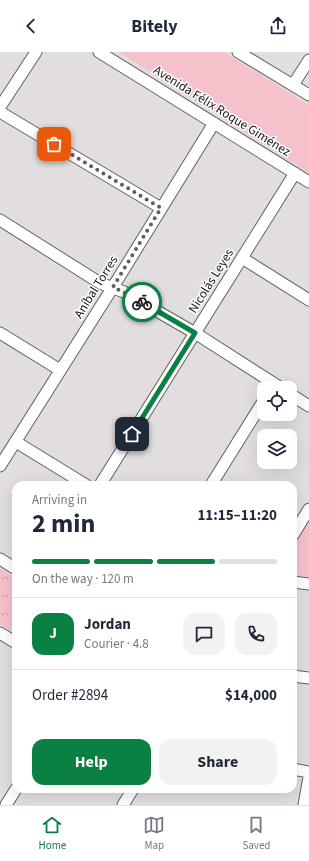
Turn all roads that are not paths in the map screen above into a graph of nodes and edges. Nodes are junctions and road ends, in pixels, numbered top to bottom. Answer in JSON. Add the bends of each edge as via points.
{"nodes":[{"id":1,"x":36,"y":52,"type":"edge"},
{"id":2,"x":99,"y":52,"type":"edge"},
{"id":3,"x":238,"y":52,"type":"edge"},
{"id":4,"x":309,"y":60,"type":"edge"},
{"id":5,"x":293,"y":86,"type":"junction"},
{"id":6,"x":309,"y":95,"type":"edge"},
{"id":7,"x":0,"y":108,"type":"edge"},
{"id":8,"x":0,"y":112,"type":"edge"},
{"id":9,"x":214,"y":123,"type":"junction"},
{"id":10,"x":295,"y":173,"type":"junction"},
{"id":11,"x":309,"y":182,"type":"edge"},
{"id":12,"x":161,"y":208,"type":"junction"},
{"id":13,"x":0,"y":220,"type":"edge"},
{"id":14,"x":242,"y":258,"type":"junction"},
{"id":15,"x":113,"y":287,"type":"junction"},
{"id":16,"x":309,"y":300,"type":"edge"},
{"id":17,"x":0,"y":333,"type":"edge"},
{"id":18,"x":195,"y":333,"type":"junction"},
{"id":19,"x":60,"y":370,"type":"junction"},
{"id":20,"x":268,"y":381,"type":"edge"},
{"id":21,"x":297,"y":398,"type":"edge"},
{"id":22,"x":309,"y":406,"type":"edge"},
{"id":23,"x":257,"y":411,"type":"edge"},
{"id":24,"x":16,"y":442,"type":"junction"},
{"id":25,"x":4,"y":451,"type":"edge"},
{"id":26,"x":0,"y":466,"type":"edge"},
{"id":27,"x":79,"y":481,"type":"edge"},
{"id":28,"x":102,"y":481,"type":"edge"},
{"id":29,"x":213,"y":481,"type":"edge"},
{"id":30,"x":309,"y":509,"type":"edge"},
{"id":31,"x":297,"y":529,"type":"edge"},
{"id":32,"x":0,"y":559,"type":"edge"},
{"id":33,"x":12,"y":566,"type":"edge"},
{"id":34,"x":297,"y":582,"type":"edge"},
{"id":35,"x":309,"y":584,"type":"edge"},
{"id":36,"x":1,"y":635,"type":"edge"},
{"id":37,"x":12,"y":641,"type":"edge"},
{"id":38,"x":297,"y":676,"type":"edge"},
{"id":39,"x":309,"y":678,"type":"edge"},
{"id":40,"x":297,"y":770,"type":"edge"},
{"id":41,"x":309,"y":772,"type":"edge"},
{"id":42,"x":309,"y":778,"type":"edge"},
{"id":43,"x":14,"y":793,"type":"edge"},
{"id":44,"x":130,"y":793,"type":"edge"},
{"id":45,"x":6,"y":805,"type":"edge"},
{"id":46,"x":123,"y":805,"type":"edge"},
{"id":47,"x":304,"y":805,"type":"edge"}],
"edges":[{"from":1,"to":7,"type":"street"},
{"from":2,"to":9,"type":"street","name":"Avenida Félix Roque Giménez"},
{"from":3,"to":5,"type":"street"},
{"from":4,"to":5,"type":"street"},
{"from":5,"to":6,"type":"street"},
{"from":8,"to":12,"type":"street"},
{"from":9,"to":10,"type":"street","name":"Avenida Félix Roque Giménez"},
{"from":9,"to":12,"type":"street","name":"Aníbal Torres"},
{"from":10,"to":11,"type":"street","name":"Avenida Félix Roque Giménez"},
{"from":10,"to":14,"type":"street","name":"Nicolás Leyes"},
{"from":12,"to":15,"type":"street","name":"Aníbal Torres"},
{"from":13,"to":15,"type":"street","via":[[100,283]]},
{"from":14,"to":16,"type":"street"},
{"from":14,"to":18,"type":"street","name":"Nicolás Leyes"},
{"from":15,"to":18,"type":"street"},
{"from":15,"to":19,"type":"street","name":"Aníbal Torres"},
{"from":17,"to":19,"type":"street"},
{"from":18,"to":20,"type":"street"},
{"from":18,"to":28,"type":"street","name":"Nicolás Leyes"},
{"from":19,"to":24,"type":"street","name":"Aníbal Torres"},
{"from":21,"to":22,"type":"street"},
{"from":23,"to":29,"type":"street"},
{"from":24,"to":25,"type":"street","name":"Aníbal Torres"},
{"from":24,"to":27,"type":"street"},
{"from":25,"to":26,"type":"street","name":"Aníbal Torres"},
{"from":30,"to":31,"type":"street"},
{"from":32,"to":33,"type":"street"},
{"from":34,"to":35,"type":"street"},
{"from":36,"to":37,"type":"street"},
{"from":38,"to":39,"type":"street"},
{"from":40,"to":41,"type":"street"},
{"from":42,"to":47,"type":"street"},
{"from":43,"to":45,"type":"street"},
{"from":44,"to":46,"type":"street"}]}
